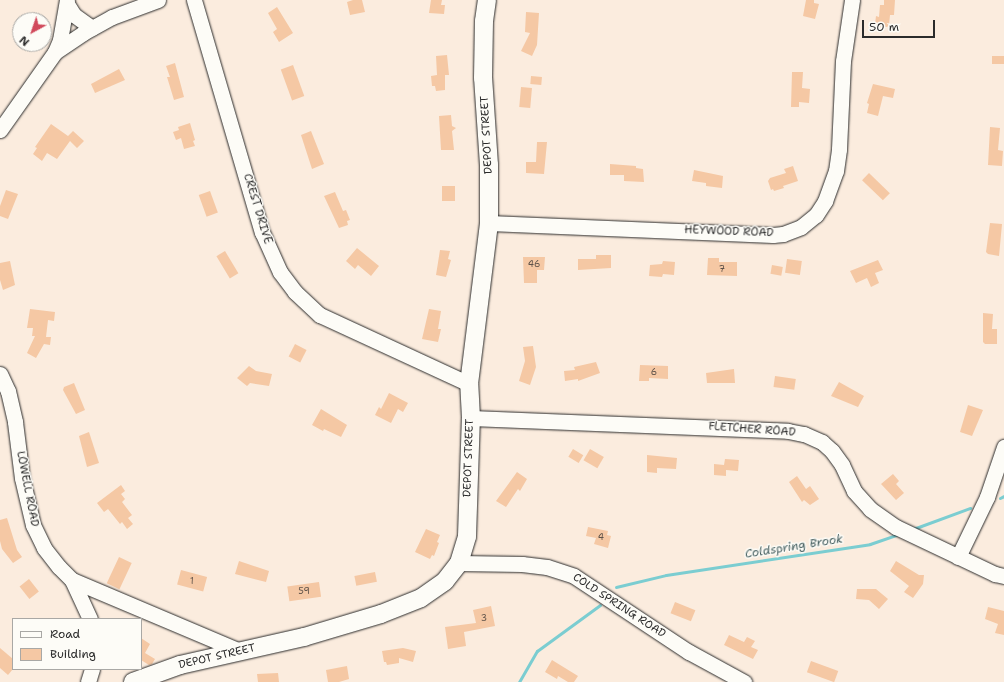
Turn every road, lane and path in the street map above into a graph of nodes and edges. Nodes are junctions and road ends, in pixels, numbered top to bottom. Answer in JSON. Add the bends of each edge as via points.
{"nodes":[{"id":1,"x":158,"y":0,"type":"edge"},
{"id":2,"x":194,"y":0,"type":"edge"},
{"id":3,"x":487,"y":0,"type":"edge"},
{"id":4,"x":852,"y":0,"type":"edge"},
{"id":5,"x":67,"y":2,"type":"edge"},
{"id":6,"x":92,"y":28,"type":"junction"},
{"id":7,"x":55,"y":52,"type":"junction"},
{"id":8,"x":0,"y":130,"type":"edge"},
{"id":9,"x":488,"y":223,"type":"junction"},
{"id":10,"x":0,"y":374,"type":"edge"},
{"id":11,"x":469,"y":384,"type":"junction"},
{"id":12,"x":471,"y":418,"type":"junction"},
{"id":13,"x":1004,"y":447,"type":"edge"},
{"id":14,"x":958,"y":557,"type":"junction"},
{"id":15,"x":459,"y":563,"type":"junction"},
{"id":16,"x":1004,"y":576,"type":"edge"},
{"id":17,"x":72,"y":580,"type":"junction"},
{"id":18,"x":90,"y":618,"type":"edge"},
{"id":19,"x":240,"y":651,"type":"junction"},
{"id":20,"x":92,"y":670,"type":"edge"},
{"id":21,"x":88,"y":682,"type":"edge"},
{"id":22,"x":133,"y":682,"type":"edge"},
{"id":23,"x":744,"y":682,"type":"edge"}],
"edges":[{"from":1,"to":6,"type":"street","via":[[112,17]]},
{"from":2,"to":11,"type":"street","name":"CREST DRIVE","via":[[262,232],[280,272],[295,292],[320,314]]},
{"from":3,"to":9,"type":"main road","name":"DEPOT STREET","via":[[483,78],[489,166]]},
{"from":4,"to":9,"type":"street","name":"HEYWOOD ROAD","via":[[842,74],[836,171],[825,201],[816,215],[801,227],[773,235]]},
{"from":5,"to":6,"type":"street","via":[[74,15]]},
{"from":5,"to":7,"type":"street","via":[[60,40]]},
{"from":6,"to":7,"type":"street"},
{"from":7,"to":8,"type":"street"},
{"from":9,"to":11,"type":"main road","name":"DEPOT STREET"},
{"from":10,"to":17,"type":"street","name":"LOWELL ROAD","via":[[8,391],[15,422],[22,478],[33,524],[44,548]]},
{"from":11,"to":12,"type":"main road","name":"DEPOT STREET"},
{"from":12,"to":14,"type":"street","name":"FLETCHER ROAD","via":[[788,430],[804,434],[822,442],[832,451],[842,465],[854,491],[870,509],[896,527]]},
{"from":12,"to":15,"type":"main road","name":"DEPOT STREET","via":[[467,536]]},
{"from":13,"to":14,"type":"street","via":[[987,497]]},
{"from":14,"to":16,"type":"street","name":"FLETCHER ROAD"},
{"from":15,"to":19,"type":"main road","name":"DEPOT STREET","via":[[445,581],[421,598],[400,607],[304,637]]},
{"from":15,"to":23,"type":"street","name":"COLD SPRING ROAD","via":[[522,564],[563,571],[589,585],[689,652]]},
{"from":17,"to":18,"type":"street"},
{"from":17,"to":19,"type":"street","name":"LOWELL ROAD"},
{"from":19,"to":22,"type":"main road","name":"DEPOT STREET","via":[[180,665]]},
{"from":20,"to":21,"type":"street"}]}
